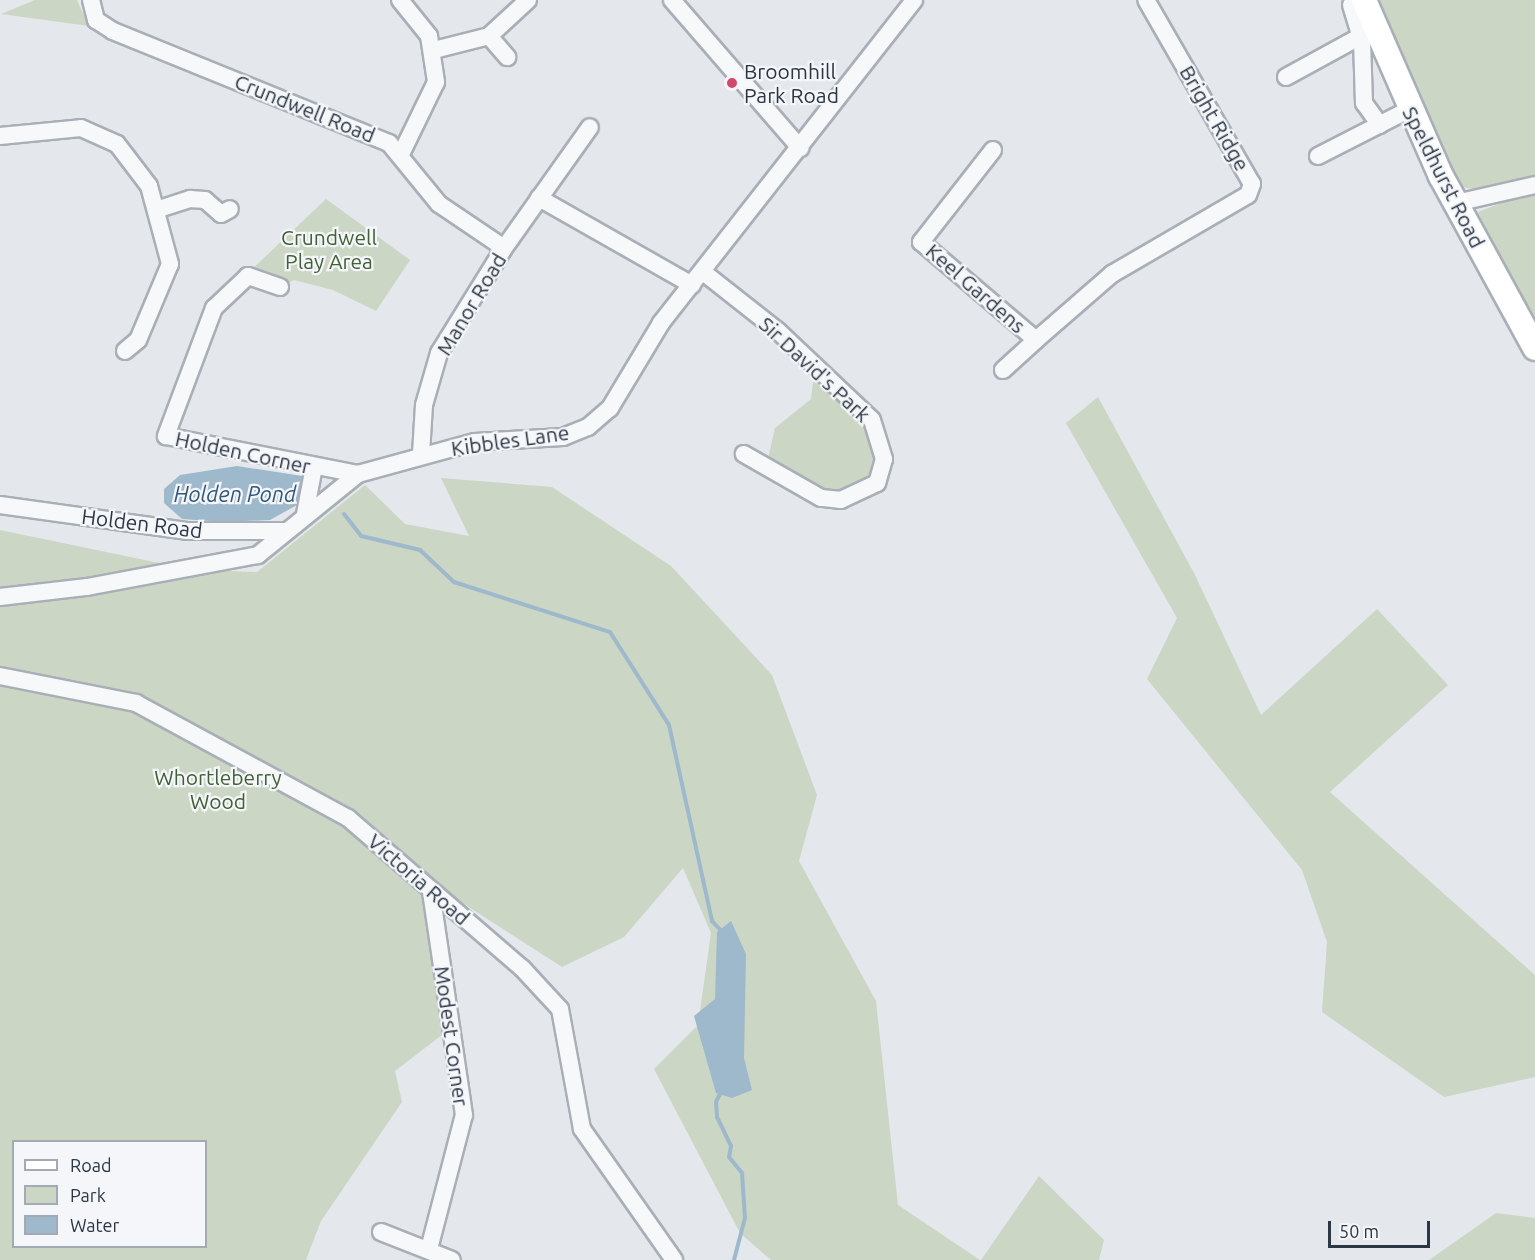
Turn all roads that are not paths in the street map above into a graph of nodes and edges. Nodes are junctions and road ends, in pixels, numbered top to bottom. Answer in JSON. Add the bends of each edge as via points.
{"nodes":[{"id":1,"x":91,"y":0,"type":"edge"},
{"id":2,"x":400,"y":0,"type":"edge"},
{"id":3,"x":528,"y":0,"type":"edge"},
{"id":4,"x":672,"y":0,"type":"edge"},
{"id":5,"x":914,"y":0,"type":"edge"},
{"id":6,"x":1146,"y":0,"type":"edge"},
{"id":7,"x":1357,"y":2,"type":"edge"},
{"id":8,"x":489,"y":36,"type":"junction"},
{"id":9,"x":1361,"y":36,"type":"junction"},
{"id":10,"x":434,"y":50,"type":"junction"},
{"id":11,"x":507,"y":57,"type":"dead end"},
{"id":12,"x":1286,"y":77,"type":"dead end"},
{"id":13,"x":1410,"y":110,"type":"junction"},
{"id":14,"x":1380,"y":124,"type":"junction"},
{"id":15,"x":590,"y":127,"type":"dead end"},
{"id":16,"x":0,"y":136,"type":"edge"},
{"id":17,"x":800,"y":148,"type":"junction"},
{"id":18,"x":993,"y":150,"type":"dead end"},
{"id":19,"x":401,"y":154,"type":"junction"},
{"id":20,"x":1318,"y":156,"type":"dead end"},
{"id":21,"x":1535,"y":184,"type":"edge"},
{"id":22,"x":539,"y":198,"type":"junction"},
{"id":23,"x":1456,"y":203,"type":"junction"},
{"id":24,"x":230,"y":209,"type":"dead end"},
{"id":25,"x":156,"y":210,"type":"junction"},
{"id":26,"x":504,"y":248,"type":"junction"},
{"id":27,"x":1112,"y":274,"type":"joint"},
{"id":28,"x":697,"y":279,"type":"junction"},
{"id":29,"x":280,"y":287,"type":"dead end"},
{"id":30,"x":1036,"y":340,"type":"junction"},
{"id":31,"x":1535,"y":348,"type":"edge"},
{"id":32,"x":125,"y":351,"type":"dead end"},
{"id":33,"x":1004,"y":370,"type":"dead end"},
{"id":34,"x":421,"y":454,"type":"junction"},
{"id":35,"x":744,"y":454,"type":"dead end"},
{"id":36,"x":314,"y":467,"type":"junction"},
{"id":37,"x":358,"y":474,"type":"junction"},
{"id":38,"x":0,"y":505,"type":"edge"},
{"id":39,"x":305,"y":513,"type":"junction"},
{"id":40,"x":285,"y":531,"type":"junction"},
{"id":41,"x":0,"y":597,"type":"edge"},
{"id":42,"x":0,"y":676,"type":"edge"},
{"id":43,"x":431,"y":891,"type":"junction"},
{"id":44,"x":381,"y":1232,"type":"dead end"},
{"id":45,"x":429,"y":1249,"type":"junction"},
{"id":46,"x":452,"y":1260,"type":"edge"},
{"id":47,"x":674,"y":1260,"type":"edge"}],
"edges":[{"from":1,"to":19,"type":"street","name":"Crundwell Road","via":[[96,20],[113,31],[378,137]]},
{"from":2,"to":10,"type":"street"},
{"from":3,"to":8,"type":"street"},
{"from":4,"to":17,"type":"street"},
{"from":5,"to":17,"type":"street","name":"Kibbles Lane"},
{"from":6,"to":27,"type":"street","name":"Bright Ridge","via":[[1252,184],[1248,195]]},
{"from":7,"to":9,"type":"street"},
{"from":7,"to":13,"type":"street","name":"Speldhurst Road"},
{"from":8,"to":10,"type":"street"},
{"from":8,"to":11,"type":"street"},
{"from":9,"to":12,"type":"street"},
{"from":9,"to":14,"type":"street","via":[[1364,103]]},
{"from":10,"to":19,"type":"street","via":[[436,82]]},
{"from":13,"to":14,"type":"street"},
{"from":13,"to":23,"type":"street","name":"Speldhurst Road"},
{"from":14,"to":20,"type":"street"},
{"from":15,"to":22,"type":"street","name":"Manor Road"},
{"from":16,"to":25,"type":"street","via":[[81,128],[117,144],[149,186]]},
{"from":17,"to":28,"type":"street","name":"Kibbles Lane"},
{"from":18,"to":30,"type":"street","name":"Keel Gardens","via":[[921,242]]},
{"from":19,"to":26,"type":"street","name":"Crundwell Road","via":[[439,204]]},
{"from":21,"to":23,"type":"street"},
{"from":22,"to":26,"type":"street","name":"Manor Road"},
{"from":22,"to":28,"type":"street"},
{"from":23,"to":31,"type":"street","name":"Speldhurst Road"},
{"from":24,"to":25,"type":"street","via":[[221,214],[205,200],[190,199]]},
{"from":25,"to":32,"type":"street","via":[[170,264],[138,340]]},
{"from":26,"to":34,"type":"street","name":"Manor Road","via":[[439,353],[424,405]]},
{"from":27,"to":30,"type":"street","name":"Keel Gardens"},
{"from":28,"to":34,"type":"street","name":"Kibbles Lane","via":[[610,408],[588,427],[563,436],[475,442]]},
{"from":28,"to":35,"type":"street","name":"Sir David's Park","via":[[778,331],[873,420],[884,459],[877,483],[841,500],[821,498]]},
{"from":29,"to":36,"type":"street","name":"Holden Corner","via":[[248,276],[214,308],[166,436]]},
{"from":30,"to":33,"type":"street","name":"Keel Gardens"},
{"from":34,"to":37,"type":"street","name":"Kibbles Lane"},
{"from":36,"to":37,"type":"street","name":"Holden Corner"},
{"from":36,"to":39,"type":"street"},
{"from":37,"to":39,"type":"street","name":"Kibbles Lane"},
{"from":38,"to":40,"type":"street","name":"Holden Road","via":[[188,531]]},
{"from":39,"to":40,"type":"street","name":"Kibbles Lane"},
{"from":40,"to":41,"type":"street","name":"Kibbles Lane","via":[[258,555],[87,587]]},
{"from":42,"to":43,"type":"street","name":"Victoria Road","via":[[136,703],[348,818]]},
{"from":43,"to":45,"type":"street","name":"Modest Corner","via":[[464,1115]]},
{"from":43,"to":47,"type":"street","name":"Victoria Road","via":[[522,968],[560,1009],[582,1129]]},
{"from":44,"to":45,"type":"street"},
{"from":45,"to":46,"type":"street"}]}
